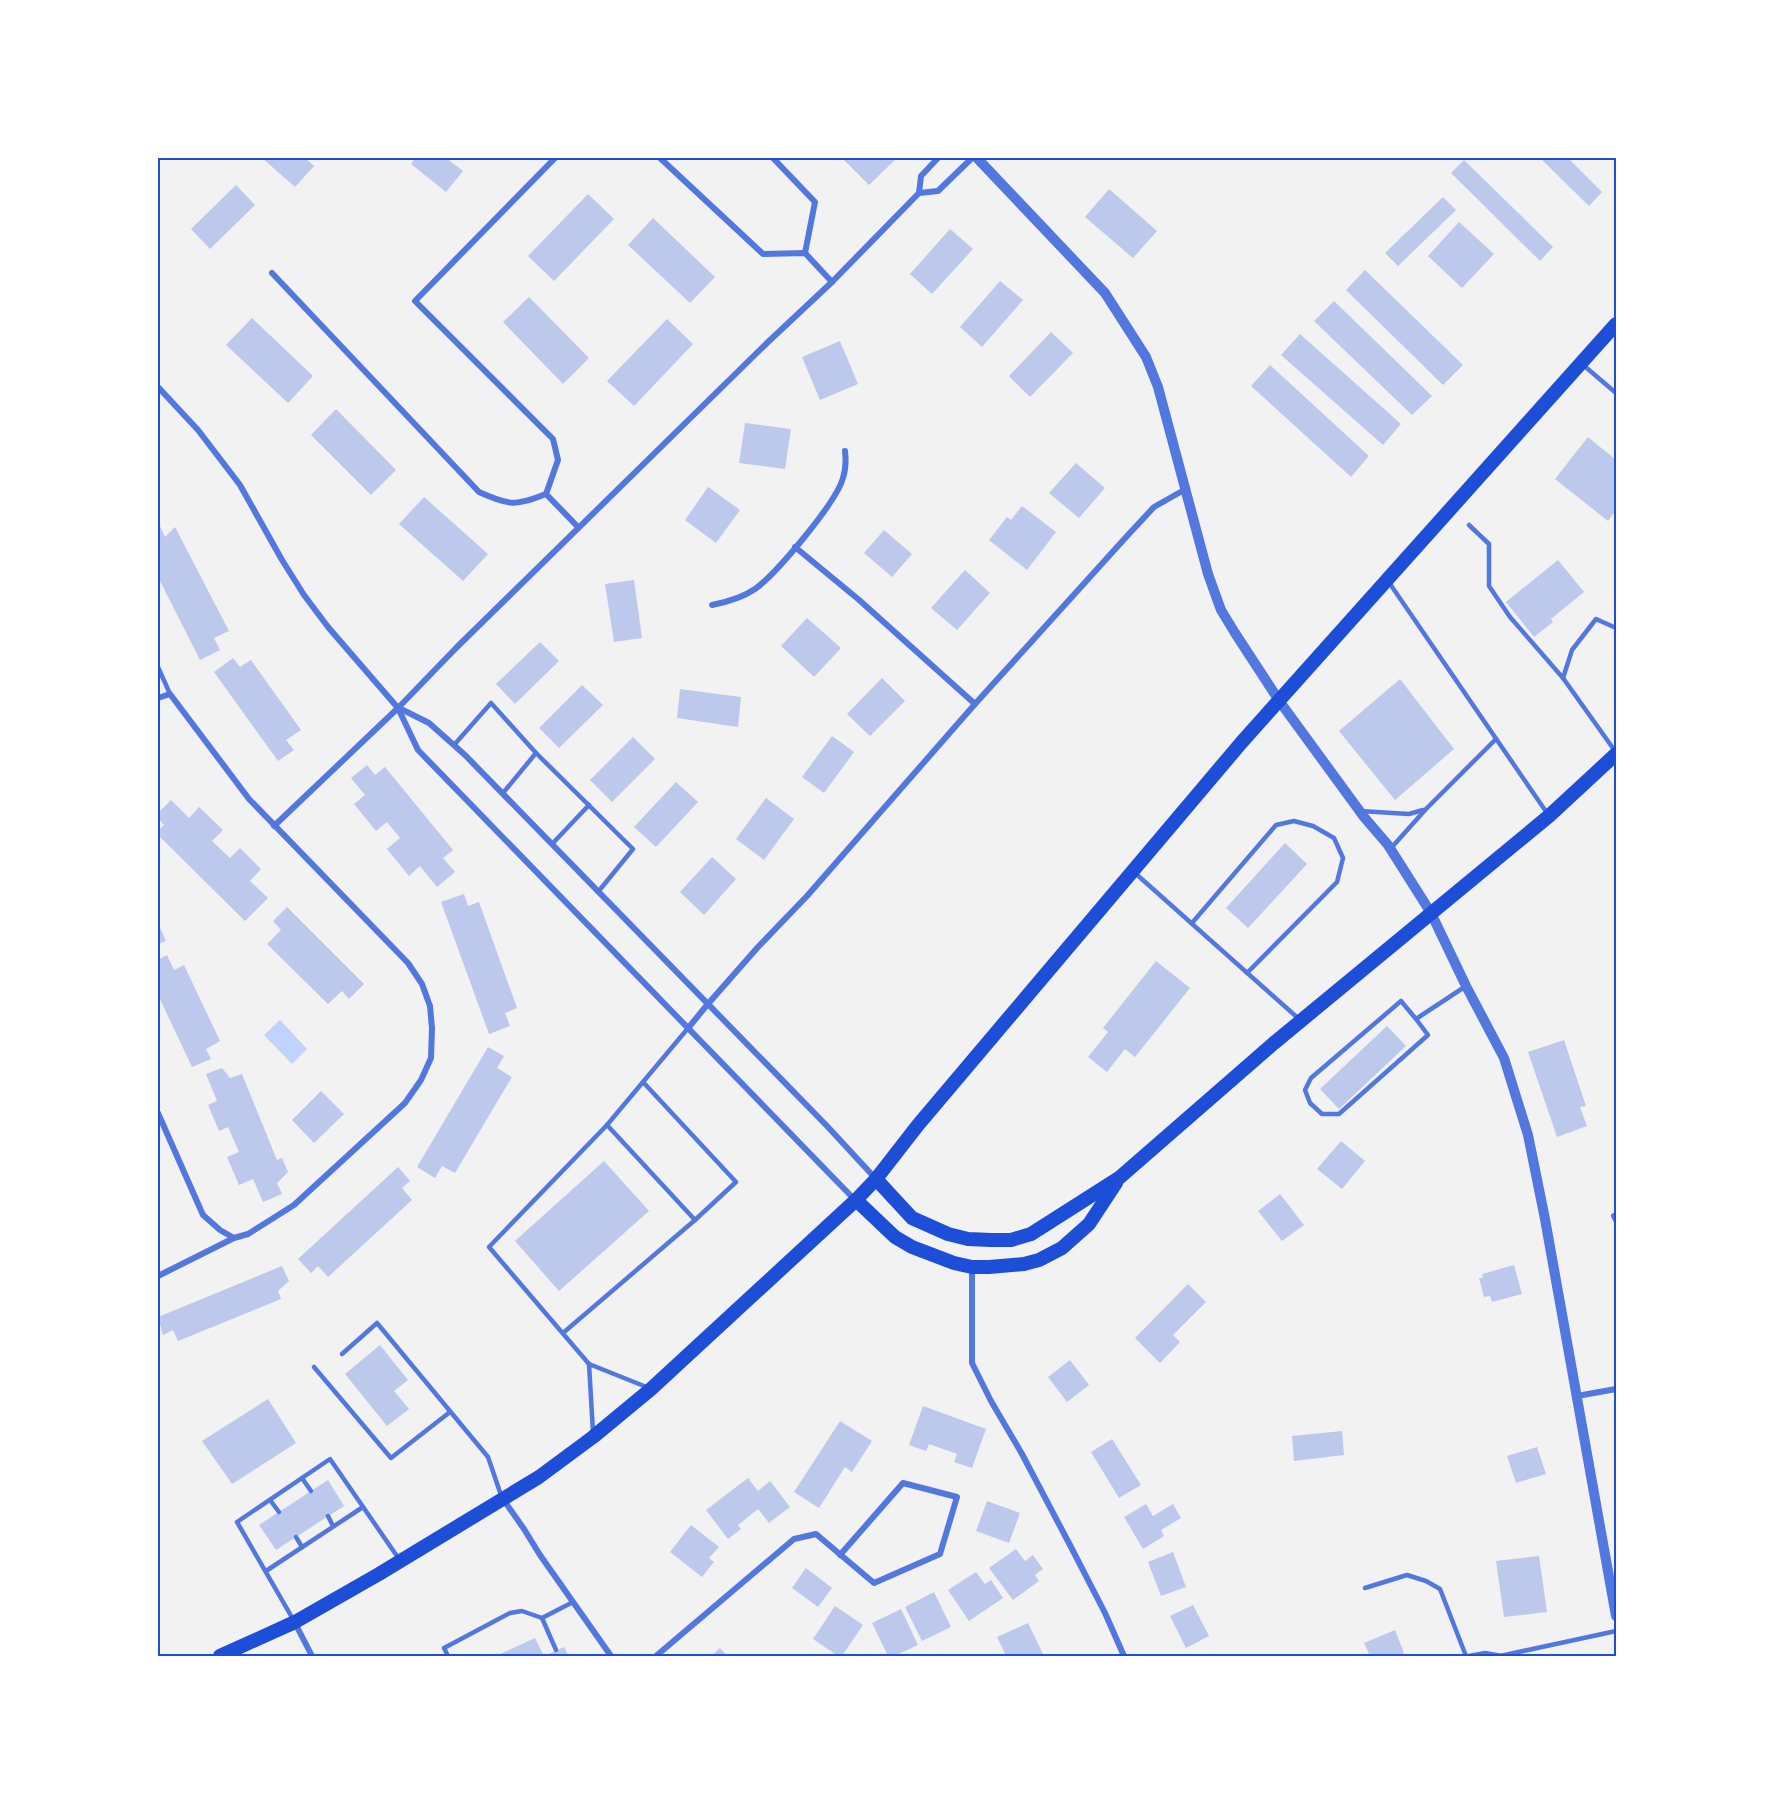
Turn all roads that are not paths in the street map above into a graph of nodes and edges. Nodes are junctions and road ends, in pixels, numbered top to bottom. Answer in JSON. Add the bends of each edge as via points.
{"nodes":[{"id":1,"x":555,"y":158,"type":"edge"},
{"id":2,"x":660,"y":158,"type":"edge"},
{"id":3,"x":773,"y":158,"type":"edge"},
{"id":4,"x":938,"y":158,"type":"edge"},
{"id":5,"x":972,"y":158,"type":"edge"},
{"id":6,"x":977,"y":158,"type":"edge"},
{"id":7,"x":919,"y":194,"type":"junction"},
{"id":8,"x":805,"y":253,"type":"junction"},
{"id":9,"x":272,"y":273,"type":"dead end"},
{"id":10,"x":832,"y":282,"type":"junction"},
{"id":11,"x":1617,"y":324,"type":"edge"},
{"id":12,"x":1582,"y":364,"type":"junction"},
{"id":13,"x":158,"y":387,"type":"edge"},
{"id":14,"x":1617,"y":393,"type":"edge"},
{"id":15,"x":845,"y":451,"type":"dead end"},
{"id":16,"x":1184,"y":490,"type":"junction"},
{"id":17,"x":546,"y":494,"type":"junction"},
{"id":18,"x":1469,"y":525,"type":"dead end"},
{"id":19,"x":578,"y":527,"type":"junction"},
{"id":20,"x":795,"y":547,"type":"junction"},
{"id":21,"x":1388,"y":581,"type":"junction"},
{"id":22,"x":712,"y":605,"type":"dead end"},
{"id":23,"x":1617,"y":628,"type":"edge"},
{"id":24,"x":158,"y":667,"type":"edge"},
{"id":25,"x":1563,"y":678,"type":"junction"},
{"id":26,"x":170,"y":694,"type":"junction"},
{"id":27,"x":158,"y":698,"type":"edge"},
{"id":28,"x":1280,"y":702,"type":"junction"},
{"id":29,"x":975,"y":704,"type":"junction"},
{"id":30,"x":398,"y":708,"type":"junction"},
{"id":31,"x":1496,"y":739,"type":"junction"},
{"id":32,"x":454,"y":745,"type":"junction"},
{"id":33,"x":536,"y":753,"type":"junction"},
{"id":34,"x":1617,"y":754,"type":"edge"},
{"id":35,"x":503,"y":793,"type":"junction"},
{"id":36,"x":589,"y":805,"type":"junction"},
{"id":37,"x":1426,"y":809,"type":"junction"},
{"id":38,"x":1360,"y":811,"type":"junction"},
{"id":39,"x":1549,"y":816,"type":"junction"},
{"id":40,"x":274,"y":826,"type":"junction"},
{"id":41,"x":552,"y":843,"type":"junction"},
{"id":42,"x":1390,"y":849,"type":"junction"},
{"id":43,"x":1132,"y":870,"type":"junction"},
{"id":44,"x":598,"y":891,"type":"junction"},
{"id":45,"x":1431,"y":913,"type":"junction"},
{"id":46,"x":1192,"y":923,"type":"junction"},
{"id":47,"x":1247,"y":973,"type":"junction"},
{"id":48,"x":1466,"y":986,"type":"junction"},
{"id":49,"x":707,"y":1005,"type":"junction"},
{"id":50,"x":1416,"y":1019,"type":"junction"},
{"id":51,"x":1300,"y":1021,"type":"junction"},
{"id":52,"x":689,"y":1027,"type":"junction"},
{"id":53,"x":643,"y":1082,"type":"junction"},
{"id":54,"x":158,"y":1113,"type":"edge"},
{"id":55,"x":607,"y":1125,"type":"junction"},
{"id":56,"x":1119,"y":1178,"type":"junction"},
{"id":57,"x":876,"y":1179,"type":"junction"},
{"id":58,"x":856,"y":1200,"type":"junction"},
{"id":59,"x":695,"y":1220,"type":"junction"},
{"id":60,"x":234,"y":1238,"type":"junction"},
{"id":61,"x":972,"y":1267,"type":"junction"},
{"id":62,"x":158,"y":1276,"type":"edge"},
{"id":63,"x":563,"y":1333,"type":"junction"},
{"id":64,"x":342,"y":1354,"type":"dead end"},
{"id":65,"x":588,"y":1364,"type":"junction"},
{"id":66,"x":314,"y":1367,"type":"dead end"},
{"id":67,"x":651,"y":1389,"type":"junction"},
{"id":68,"x":1617,"y":1389,"type":"edge"},
{"id":69,"x":1577,"y":1396,"type":"junction"},
{"id":70,"x":450,"y":1412,"type":"junction"},
{"id":71,"x":593,"y":1437,"type":"junction"},
{"id":72,"x":302,"y":1478,"type":"junction"},
{"id":73,"x":311,"y":1491,"type":"dead end"},
{"id":74,"x":503,"y":1498,"type":"junction"},
{"id":75,"x":270,"y":1500,"type":"junction"},
{"id":76,"x":363,"y":1507,"type":"junction"},
{"id":77,"x":279,"y":1512,"type":"dead end"},
{"id":78,"x":328,"y":1516,"type":"dead end"},
{"id":79,"x":333,"y":1526,"type":"junction"},
{"id":80,"x":296,"y":1537,"type":"dead end"},
{"id":81,"x":302,"y":1547,"type":"junction"},
{"id":82,"x":840,"y":1555,"type":"junction"},
{"id":83,"x":401,"y":1561,"type":"junction"},
{"id":84,"x":266,"y":1571,"type":"junction"},
{"id":85,"x":1365,"y":1588,"type":"dead end"},
{"id":86,"x":573,"y":1602,"type":"junction"},
{"id":87,"x":1617,"y":1616,"type":"edge"},
{"id":88,"x":542,"y":1618,"type":"junction"},
{"id":89,"x":295,"y":1622,"type":"junction"},
{"id":90,"x":1617,"y":1631,"type":"edge"},
{"id":91,"x":556,"y":1650,"type":"dead end"},
{"id":92,"x":220,"y":1656,"type":"edge"},
{"id":93,"x":312,"y":1656,"type":"edge"},
{"id":94,"x":448,"y":1656,"type":"edge"},
{"id":95,"x":611,"y":1656,"type":"edge"},
{"id":96,"x":656,"y":1656,"type":"edge"},
{"id":97,"x":1124,"y":1656,"type":"edge"},
{"id":98,"x":1468,"y":1656,"type":"edge"},
{"id":99,"x":1501,"y":1656,"type":"edge"}],
"edges":[{"from":1,"to":17,"type":"street","via":[[415,301],[553,439],[558,460]]},
{"from":2,"to":8,"type":"street","via":[[763,254]]},
{"from":3,"to":8,"type":"street","via":[[815,202]]},
{"from":4,"to":7,"type":"street","via":[[921,176]]},
{"from":5,"to":7,"type":"street","via":[[938,191]]},
{"from":6,"to":16,"type":"street","via":[[1106,293],[1132,334],[1158,387]]},
{"from":7,"to":10,"type":"street"},
{"from":8,"to":10,"type":"street"},
{"from":9,"to":17,"type":"street","via":[[479,492],[500,502],[521,504]]},
{"from":10,"to":19,"type":"street"},
{"from":11,"to":12,"type":"main road"},
{"from":12,"to":14,"type":"lane"},
{"from":12,"to":21,"type":"main road"},
{"from":13,"to":30,"type":"street","via":[[233,476],[304,594]]},
{"from":15,"to":20,"type":"street","via":[[844,477],[838,490]]},
{"from":16,"to":28,"type":"street","via":[[1221,610]]},
{"from":16,"to":29,"type":"street","via":[[1154,507]]},
{"from":17,"to":19,"type":"street"},
{"from":18,"to":25,"type":"lane","via":[[1489,544],[1489,586],[1510,617]]},
{"from":19,"to":30,"type":"street"},
{"from":20,"to":22,"type":"street","via":[[754,590]]},
{"from":20,"to":29,"type":"street"},
{"from":21,"to":28,"type":"main road"},
{"from":21,"to":31,"type":"lane"},
{"from":23,"to":25,"type":"lane","via":[[1596,619],[1572,650]]},
{"from":24,"to":26,"type":"lane"},
{"from":25,"to":34,"type":"lane"},
{"from":26,"to":27,"type":"street"},
{"from":26,"to":40,"type":"street"},
{"from":28,"to":38,"type":"street"},
{"from":28,"to":43,"type":"main road"},
{"from":29,"to":49,"type":"street"},
{"from":30,"to":32,"type":"street","via":[[429,723]]},
{"from":30,"to":40,"type":"street"},
{"from":30,"to":52,"type":"street","via":[[418,750]]},
{"from":31,"to":37,"type":"lane"},
{"from":31,"to":39,"type":"lane"},
{"from":32,"to":33,"type":"lane","via":[[491,703]]},
{"from":32,"to":35,"type":"street"},
{"from":33,"to":35,"type":"lane"},
{"from":33,"to":36,"type":"lane"},
{"from":34,"to":39,"type":"main road"},
{"from":35,"to":41,"type":"street"},
{"from":36,"to":41,"type":"lane"},
{"from":36,"to":44,"type":"lane","via":[[633,849]]},
{"from":37,"to":38,"type":"lane","via":[[1409,814]]},
{"from":37,"to":42,"type":"lane"},
{"from":38,"to":42,"type":"street"},
{"from":39,"to":45,"type":"main road"},
{"from":40,"to":60,"type":"street","via":[[408,963],[430,1006],[431,1058],[405,1103],[294,1205],[248,1234]]},
{"from":41,"to":44,"type":"street"},
{"from":42,"to":45,"type":"street"},
{"from":43,"to":46,"type":"lane"},
{"from":43,"to":57,"type":"main road"},
{"from":44,"to":49,"type":"street"},
{"from":45,"to":48,"type":"street"},
{"from":45,"to":51,"type":"main road"},
{"from":46,"to":47,"type":"lane"},
{"from":46,"to":47,"type":"lane","via":[[1276,825],[1294,821],[1334,838],[1343,858],[1337,882]]},
{"from":47,"to":51,"type":"lane"},
{"from":48,"to":50,"type":"lane"},
{"from":48,"to":69,"type":"street","via":[[1504,1058],[1528,1135]]},
{"from":49,"to":52,"type":"street"},
{"from":49,"to":57,"type":"street"},
{"from":50,"to":50,"type":"lane","via":[[1401,1001],[1311,1078],[1305,1090],[1310,1103],[1322,1114],[1339,1114],[1428,1035]]},
{"from":51,"to":56,"type":"main road"},
{"from":52,"to":53,"type":"lane"},
{"from":52,"to":58,"type":"street"},
{"from":53,"to":55,"type":"lane"},
{"from":53,"to":59,"type":"lane","via":[[736,1182]]},
{"from":54,"to":60,"type":"street","via":[[203,1215]]},
{"from":55,"to":59,"type":"lane"},
{"from":55,"to":63,"type":"lane","via":[[489,1247]]},
{"from":56,"to":57,"type":"main road","via":[[1031,1234],[1011,1240],[968,1239],[927,1226],[912,1218]]},
{"from":56,"to":61,"type":"main road","via":[[1089,1224],[1062,1248],[1024,1264]]},
{"from":57,"to":58,"type":"main road"},
{"from":58,"to":61,"type":"main road","via":[[895,1237],[912,1247]]},
{"from":58,"to":67,"type":"main road"},
{"from":59,"to":63,"type":"lane"},
{"from":60,"to":62,"type":"street"},
{"from":61,"to":97,"type":"street","via":[[972,1363],[1071,1546]]},
{"from":63,"to":65,"type":"lane"},
{"from":64,"to":70,"type":"lane","via":[[377,1323]]},
{"from":65,"to":67,"type":"lane"},
{"from":65,"to":71,"type":"lane"},
{"from":66,"to":70,"type":"lane","via":[[391,1458]]},
{"from":67,"to":71,"type":"main road"},
{"from":68,"to":69,"type":"street"},
{"from":69,"to":87,"type":"street"},
{"from":70,"to":74,"type":"lane","via":[[488,1457]]},
{"from":71,"to":74,"type":"main road"},
{"from":72,"to":73,"type":"lane"},
{"from":72,"to":75,"type":"lane"},
{"from":72,"to":76,"type":"lane","via":[[330,1459]]},
{"from":74,"to":83,"type":"main road"},
{"from":74,"to":86,"type":"street"},
{"from":75,"to":77,"type":"lane"},
{"from":75,"to":84,"type":"lane","via":[[237,1522]]},
{"from":76,"to":79,"type":"lane"},
{"from":76,"to":83,"type":"lane"},
{"from":78,"to":79,"type":"lane"},
{"from":79,"to":81,"type":"lane"},
{"from":80,"to":81,"type":"lane"},
{"from":81,"to":84,"type":"lane"},
{"from":82,"to":82,"type":"street","via":[[874,1583],[939,1554],[957,1497],[903,1483]]},
{"from":82,"to":96,"type":"street","via":[[816,1534],[795,1539]]},
{"from":83,"to":89,"type":"main road"},
{"from":84,"to":89,"type":"lane"},
{"from":85,"to":98,"type":"lane","via":[[1407,1575],[1440,1589]]},
{"from":86,"to":88,"type":"lane"},
{"from":86,"to":95,"type":"street"},
{"from":88,"to":91,"type":"lane"},
{"from":88,"to":94,"type":"lane","via":[[522,1611],[510,1613],[444,1648]]},
{"from":89,"to":92,"type":"main road"},
{"from":89,"to":93,"type":"street"},
{"from":90,"to":99,"type":"lane"},
{"from":98,"to":99,"type":"lane"}]}
